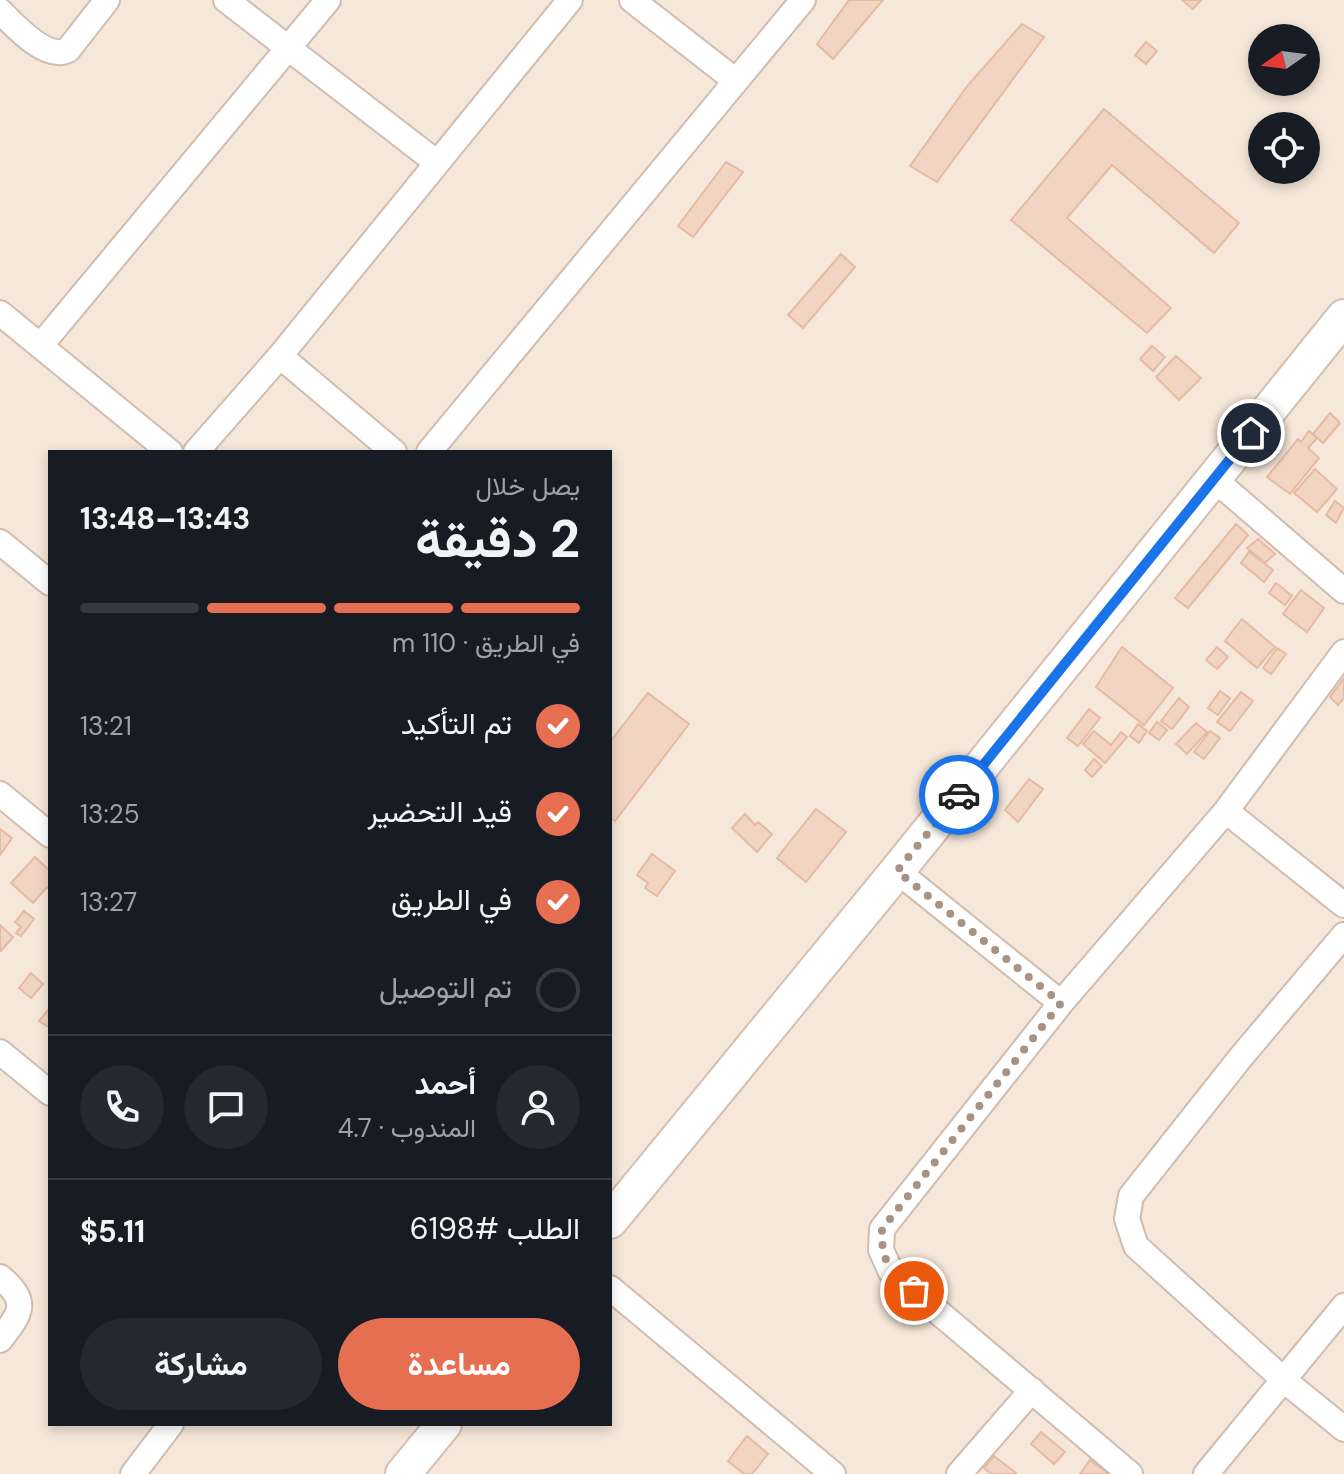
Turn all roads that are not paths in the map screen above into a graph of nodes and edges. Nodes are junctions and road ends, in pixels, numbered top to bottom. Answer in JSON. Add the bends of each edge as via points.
{"nodes":[{"id":1,"x":107,"y":0,"type":"edge"},
{"id":2,"x":226,"y":0,"type":"edge"},
{"id":3,"x":328,"y":0,"type":"edge"},
{"id":4,"x":570,"y":0,"type":"edge"},
{"id":5,"x":632,"y":0,"type":"edge"},
{"id":6,"x":803,"y":0,"type":"edge"},
{"id":7,"x":5,"y":26,"type":"edge"},
{"id":8,"x":288,"y":50,"type":"junction"},
{"id":9,"x":736,"y":81,"type":"junction"},
{"id":10,"x":436,"y":162,"type":"junction"},
{"id":11,"x":0,"y":313,"type":"edge"},
{"id":12,"x":1344,"y":317,"type":"edge"},
{"id":13,"x":41,"y":345,"type":"junction"},
{"id":14,"x":280,"y":356,"type":"junction"},
{"id":15,"x":168,"y":450,"type":"edge"},
{"id":16,"x":198,"y":450,"type":"edge"},
{"id":17,"x":392,"y":450,"type":"edge"},
{"id":18,"x":431,"y":450,"type":"edge"},
{"id":19,"x":1214,"y":479,"type":"junction"},
{"id":20,"x":0,"y":542,"type":"edge"},
{"id":21,"x":48,"y":581,"type":"edge"},
{"id":22,"x":1344,"y":591,"type":"edge"},
{"id":23,"x":1344,"y":652,"type":"edge"},
{"id":24,"x":0,"y":794,"type":"edge"},
{"id":25,"x":1226,"y":811,"type":"junction"},
{"id":26,"x":48,"y":833,"type":"edge"},
{"id":27,"x":897,"y":871,"type":"junction"},
{"id":28,"x":1344,"y":905,"type":"edge"},
{"id":29,"x":1344,"y":935,"type":"edge"},
{"id":30,"x":1061,"y":1003,"type":"junction"},
{"id":31,"x":0,"y":1052,"type":"edge"},
{"id":32,"x":48,"y":1091,"type":"edge"},
{"id":33,"x":612,"y":1219,"type":"edge"},
{"id":34,"x":0,"y":1277,"type":"edge"},
{"id":35,"x":612,"y":1290,"type":"edge"},
{"id":36,"x":1344,"y":1306,"type":"edge"},
{"id":37,"x":0,"y":1340,"type":"edge"},
{"id":38,"x":1285,"y":1381,"type":"junction"},
{"id":39,"x":1032,"y":1390,"type":"junction"},
{"id":40,"x":169,"y":1426,"type":"edge"},
{"id":41,"x":442,"y":1426,"type":"edge"},
{"id":42,"x":1344,"y":1429,"type":"edge"},
{"id":43,"x":133,"y":1474,"type":"edge"},
{"id":44,"x":403,"y":1474,"type":"edge"},
{"id":45,"x":833,"y":1474,"type":"edge"},
{"id":46,"x":959,"y":1474,"type":"edge"},
{"id":47,"x":1130,"y":1474,"type":"edge"},
{"id":48,"x":1206,"y":1474,"type":"edge"}],
"edges":[{"from":1,"to":7,"type":"street","via":[[60,54]]},
{"from":2,"to":8,"type":"street"},
{"from":3,"to":8,"type":"street"},
{"from":4,"to":10,"type":"street"},
{"from":5,"to":9,"type":"street"},
{"from":6,"to":9,"type":"street"},
{"from":8,"to":10,"type":"street"},
{"from":8,"to":13,"type":"street"},
{"from":9,"to":18,"type":"street"},
{"from":10,"to":14,"type":"street"},
{"from":11,"to":13,"type":"street"},
{"from":12,"to":19,"type":"street"},
{"from":13,"to":15,"type":"street"},
{"from":14,"to":16,"type":"street"},
{"from":14,"to":17,"type":"street"},
{"from":19,"to":22,"type":"street"},
{"from":19,"to":27,"type":"street"},
{"from":20,"to":21,"type":"street"},
{"from":23,"to":25,"type":"street"},
{"from":24,"to":26,"type":"street"},
{"from":25,"to":28,"type":"street"},
{"from":25,"to":30,"type":"street"},
{"from":27,"to":30,"type":"street"},
{"from":27,"to":33,"type":"street"},
{"from":29,"to":38,"type":"street","via":[[1131,1196],[1127,1219],[1136,1246]]},
{"from":30,"to":39,"type":"street","via":[[882,1229],[881,1250],[891,1272]]},
{"from":31,"to":32,"type":"street"},
{"from":34,"to":37,"type":"street","via":[[14,1288],[20,1315]]},
{"from":35,"to":45,"type":"street"},
{"from":36,"to":38,"type":"street"},
{"from":38,"to":42,"type":"street"},
{"from":38,"to":48,"type":"street"},
{"from":39,"to":46,"type":"street"},
{"from":39,"to":47,"type":"street"},
{"from":40,"to":43,"type":"street"},
{"from":41,"to":44,"type":"street"}]}
